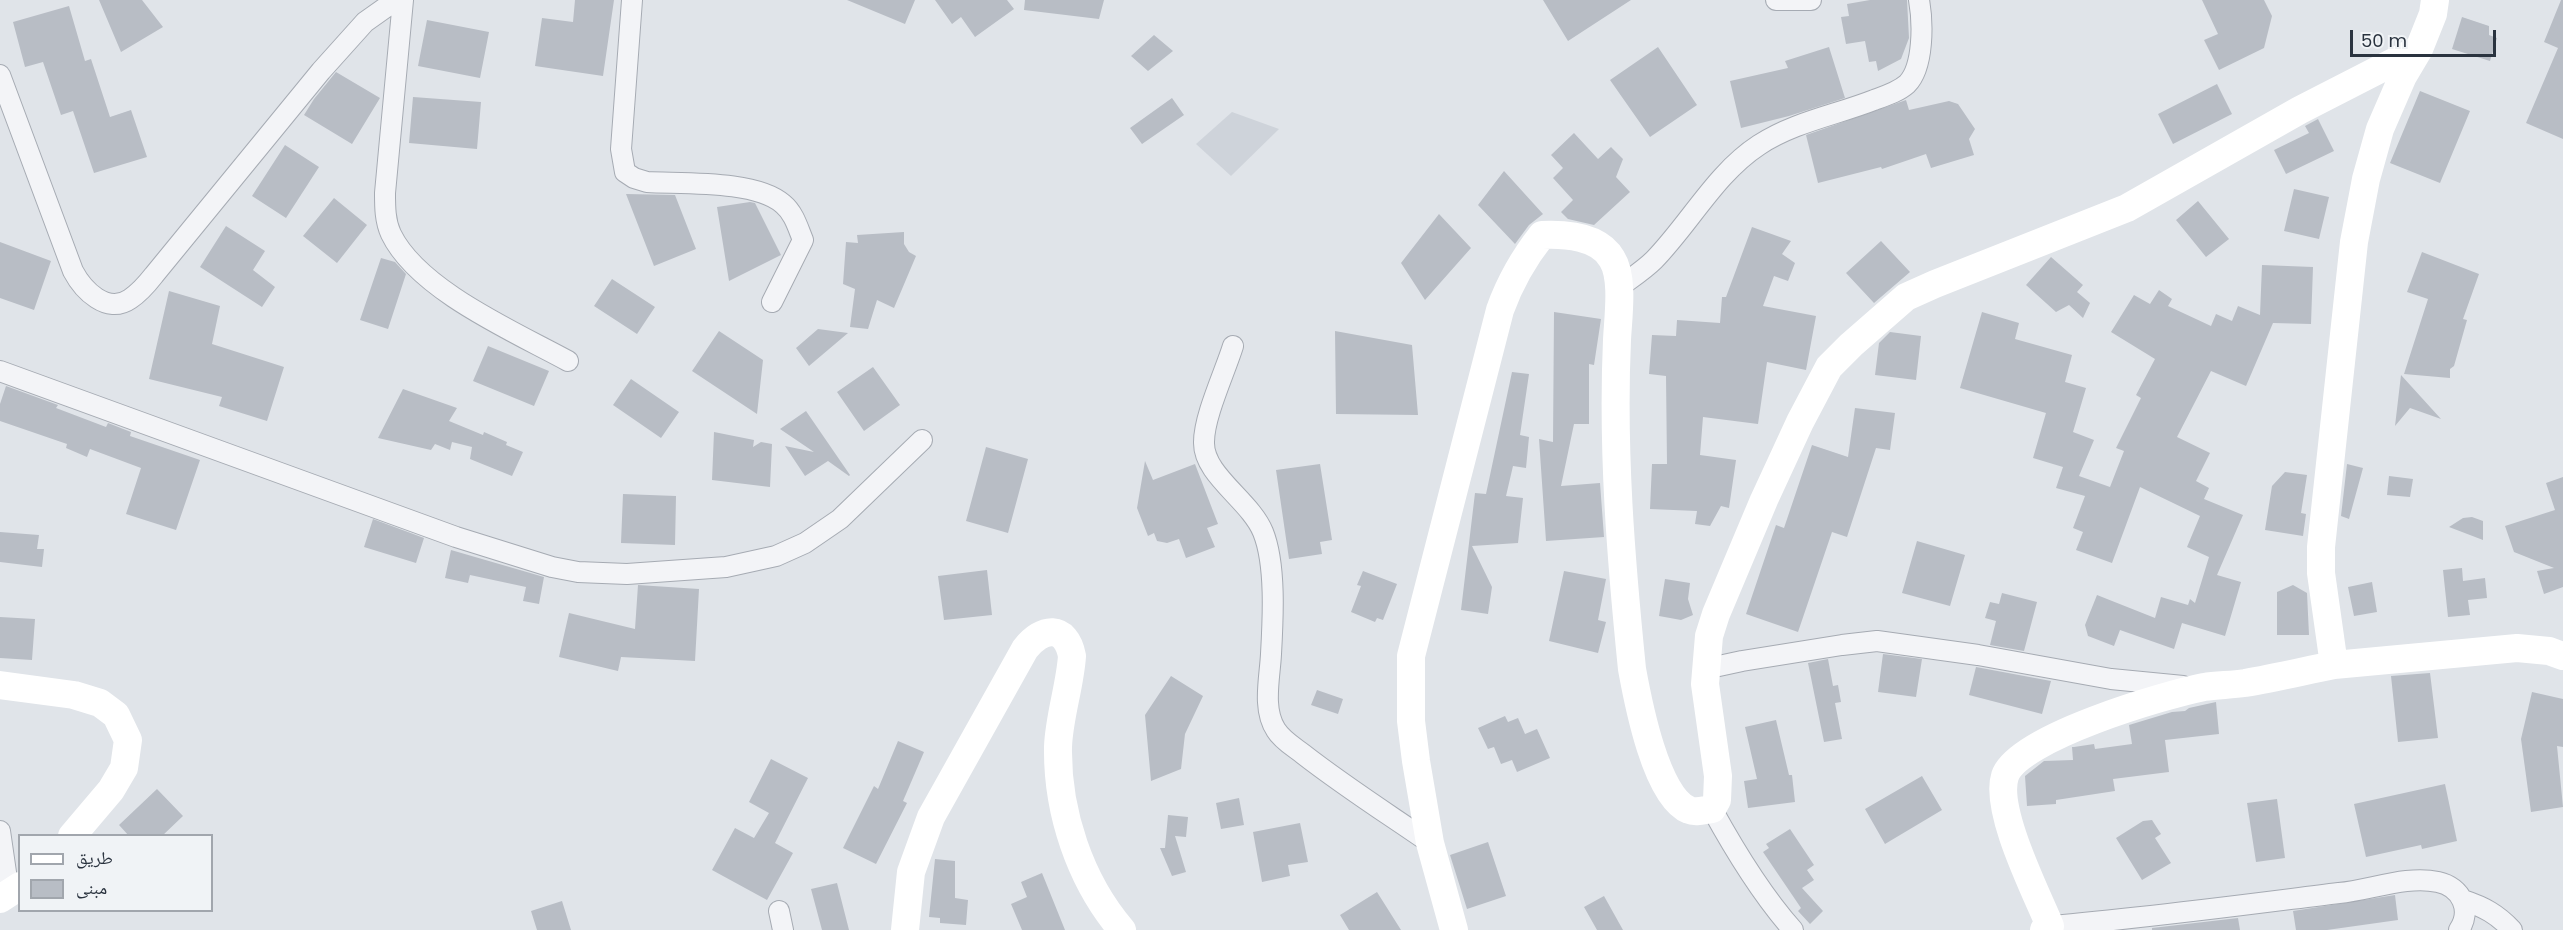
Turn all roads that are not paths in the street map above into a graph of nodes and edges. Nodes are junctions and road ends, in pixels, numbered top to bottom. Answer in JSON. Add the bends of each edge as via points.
{"nodes":[{"id":1,"x":396,"y":0,"type":"edge"},
{"id":2,"x":403,"y":0,"type":"edge"},
{"id":3,"x":632,"y":0,"type":"edge"},
{"id":4,"x":1776,"y":0,"type":"edge"},
{"id":5,"x":1810,"y":0,"type":"edge"},
{"id":6,"x":1919,"y":0,"type":"edge"},
{"id":7,"x":2435,"y":0,"type":"edge"},
{"id":8,"x":2419,"y":49,"type":"junction"},
{"id":9,"x":0,"y":75,"type":"edge"},
{"id":10,"x":1618,"y":288,"type":"junction"},
{"id":11,"x":772,"y":302,"type":"dead end"},
{"id":12,"x":1233,"y":346,"type":"dead end"},
{"id":13,"x":568,"y":361,"type":"dead end"},
{"id":14,"x":0,"y":371,"type":"edge"},
{"id":15,"x":922,"y":440,"type":"dead end"},
{"id":16,"x":2563,"y":656,"type":"edge"},
{"id":17,"x":2334,"y":664,"type":"junction"},
{"id":18,"x":1706,"y":669,"type":"junction"},
{"id":19,"x":0,"y":686,"type":"edge"},
{"id":20,"x":2204,"y":687,"type":"junction"},
{"id":21,"x":1712,"y":809,"type":"junction"},
{"id":22,"x":0,"y":831,"type":"edge"},
{"id":23,"x":74,"y":834,"type":"edge"},
{"id":24,"x":1430,"y":843,"type":"junction"},
{"id":25,"x":10,"y":893,"type":"edge"},
{"id":26,"x":2463,"y":900,"type":"junction"},
{"id":27,"x":2047,"y":928,"type":"edge"},
{"id":28,"x":905,"y":930,"type":"edge"},
{"id":29,"x":1122,"y":930,"type":"edge"},
{"id":30,"x":1454,"y":930,"type":"edge"},
{"id":31,"x":1793,"y":930,"type":"edge"},
{"id":32,"x":2459,"y":930,"type":"edge"},
{"id":33,"x":2512,"y":930,"type":"edge"}],
"edges":[{"from":1,"to":9,"type":"street","via":[[364,22],[154,276],[130,300],[120,304],[99,299],[79,283]]},
{"from":2,"to":13,"type":"street","via":[[385,194],[385,215],[391,234],[444,291]]},
{"from":3,"to":11,"type":"street","via":[[621,149],[625,172],[647,182],[752,188],[785,205],[803,240]]},
{"from":4,"to":5,"type":"street"},
{"from":6,"to":10,"type":"street","via":[[1919,59],[1908,83],[1855,108],[1792,127],[1761,144],[1740,159],[1654,260]]},
{"from":7,"to":8,"type":"street"},
{"from":8,"to":17,"type":"street","via":[[2380,129],[2354,242],[2321,547]]},
{"from":8,"to":18,"type":"street","via":[[2300,110],[2127,208],[1906,297],[1873,325],[1829,367],[1800,422],[1716,614]]},
{"from":10,"to":21,"type":"street","via":[[1615,454],[1636,692],[1658,769],[1670,792],[1690,812]]},
{"from":10,"to":24,"type":"street","via":[[1613,260],[1605,250],[1567,234],[1542,235],[1523,259],[1500,310],[1411,656],[1411,721]]},
{"from":12,"to":24,"type":"street","via":[[1203,442],[1212,468],[1257,519],[1268,549],[1273,616],[1269,715],[1276,731],[1295,748]]},
{"from":14,"to":15,"type":"street","via":[[456,537],[578,572],[627,574],[726,567],[776,556],[805,543],[840,519]]},
{"from":16,"to":17,"type":"street","via":[[2517,648]]},
{"from":17,"to":20,"type":"street"},
{"from":18,"to":20,"type":"street","via":[[1877,641],[2134,682]]},
{"from":18,"to":21,"type":"street","via":[[1708,717],[1718,776]]},
{"from":19,"to":23,"type":"street","via":[[74,695],[100,703],[116,716],[128,740],[124,768],[116,783]]},
{"from":20,"to":27,"type":"street","via":[[2089,722],[2020,756],[2005,775],[2006,818]]},
{"from":21,"to":31,"type":"street","via":[[1731,843]]},
{"from":22,"to":25,"type":"street"},
{"from":24,"to":30,"type":"street"},
{"from":26,"to":27,"type":"street","via":[[2454,889],[2439,882],[2416,880],[2344,893]]},
{"from":26,"to":32,"type":"street","via":[[2466,915]]},
{"from":26,"to":33,"type":"street","via":[[2498,914]]},
{"from":28,"to":29,"type":"street","via":[[910,872],[932,817],[1020,658],[1039,634],[1048,632],[1070,644],[1072,656],[1058,746],[1060,785],[1072,837],[1086,879]]}]}
